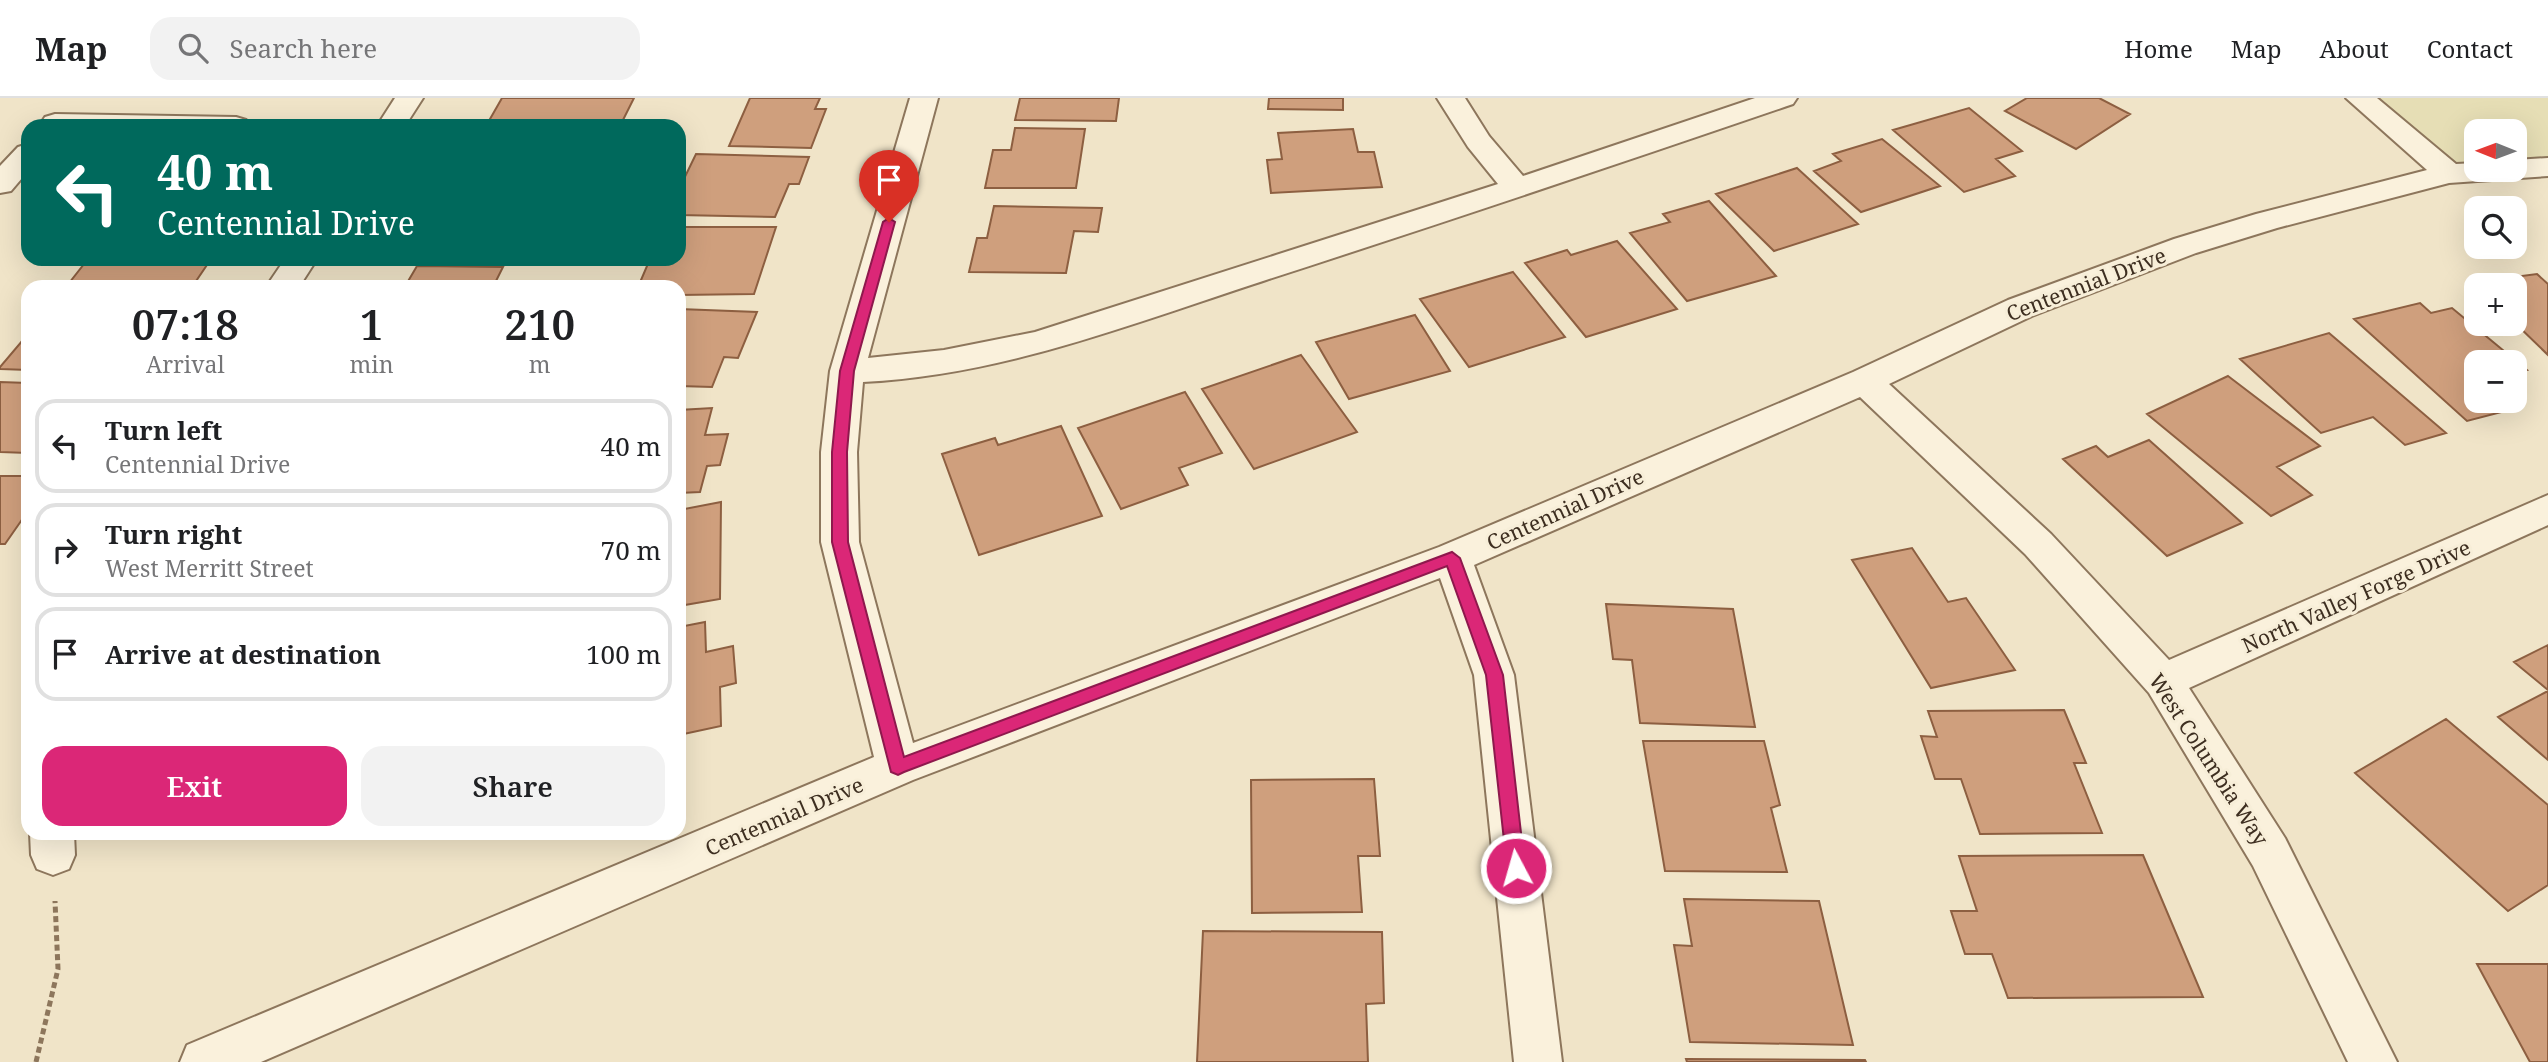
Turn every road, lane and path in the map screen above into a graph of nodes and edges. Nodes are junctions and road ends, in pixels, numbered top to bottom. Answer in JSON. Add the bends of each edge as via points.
{"nodes":[{"id":1,"x":78,"y":98,"type":"edge"},
{"id":2,"x":409,"y":98,"type":"edge"},
{"id":3,"x":924,"y":98,"type":"edge"},
{"id":4,"x":1451,"y":98,"type":"edge"},
{"id":5,"x":1783,"y":98,"type":"edge"},
{"id":6,"x":2360,"y":98,"type":"edge"},
{"id":7,"x":59,"y":119,"type":"edge"},
{"id":8,"x":396,"y":119,"type":"edge"},
{"id":9,"x":21,"y":161,"type":"edge"},
{"id":10,"x":2548,"y":167,"type":"edge"},
{"id":11,"x":2527,"y":168,"type":"edge"},
{"id":12,"x":2464,"y":173,"type":"edge"},
{"id":13,"x":2449,"y":174,"type":"junction"},
{"id":14,"x":0,"y":184,"type":"edge"},
{"id":15,"x":1517,"y":188,"type":"junction"},
{"id":16,"x":847,"y":371,"type":"junction"},
{"id":17,"x":1865,"y":381,"type":"junction"},
{"id":18,"x":2548,"y":509,"type":"edge"},
{"id":19,"x":1452,"y":558,"type":"junction"},
{"id":20,"x":2163,"y":681,"type":"junction"},
{"id":21,"x":898,"y":767,"type":"junction"},
{"id":22,"x":52,"y":844,"type":"edge"},
{"id":23,"x":36,"y":1062,"type":"edge"},
{"id":24,"x":204,"y":1062,"type":"edge"},
{"id":25,"x":1538,"y":1062,"type":"edge"},
{"id":26,"x":2373,"y":1062,"type":"edge"}],
"edges":[{"from":1,"to":7,"type":"street"},
{"from":2,"to":8,"type":"street"},
{"from":3,"to":16,"type":"street"},
{"from":4,"to":15,"type":"street","via":[[1478,141]]},
{"from":5,"to":15,"type":"street"},
{"from":6,"to":13,"type":"street"},
{"from":9,"to":14,"type":"street"},
{"from":10,"to":11,"type":"street"},
{"from":12,"to":13,"type":"street","name":"Centennial Drive"},
{"from":13,"to":17,"type":"street","name":"Centennial Drive","via":[[2185,246],[2020,308]]},
{"from":15,"to":16,"type":"street","via":[[1040,342],[915,368]]},
{"from":16,"to":21,"type":"street","via":[[839,452],[840,542]]},
{"from":17,"to":19,"type":"street","name":"Centennial Drive"},
{"from":17,"to":20,"type":"street","name":"West Columbia Way","via":[[2038,544]]},
{"from":18,"to":20,"type":"street","name":"North Valley Forge Drive"},
{"from":19,"to":21,"type":"street","name":"Centennial Drive"},
{"from":19,"to":25,"type":"street","via":[[1494,675]]},
{"from":20,"to":26,"type":"street","name":"West Columbia Way","via":[[2269,852]]},
{"from":21,"to":24,"type":"street","name":"Centennial Drive"},
{"from":22,"to":23,"type":"path","via":[[58,969]]}]}
